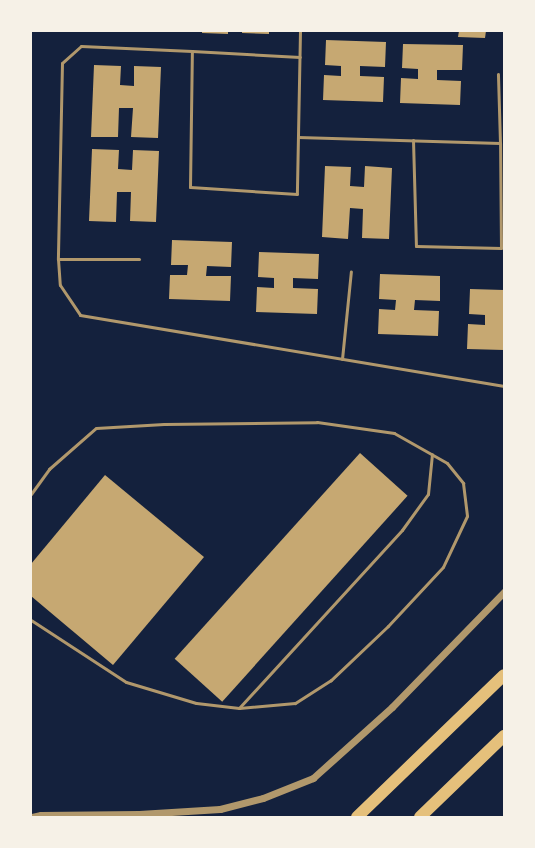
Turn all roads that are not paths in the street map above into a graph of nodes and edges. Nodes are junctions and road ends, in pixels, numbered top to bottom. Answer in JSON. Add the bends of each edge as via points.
{"nodes":[{"id":1,"x":300,"y":31,"type":"edge"},
{"id":2,"x":192,"y":51,"type":"junction"},
{"id":3,"x":300,"y":57,"type":"junction"},
{"id":4,"x":498,"y":74,"type":"dead end"},
{"id":5,"x":298,"y":137,"type":"junction"},
{"id":6,"x":413,"y":140,"type":"junction"},
{"id":7,"x":500,"y":143,"type":"junction"},
{"id":8,"x":58,"y":259,"type":"junction"},
{"id":9,"x":139,"y":259,"type":"dead end"},
{"id":10,"x":351,"y":271,"type":"dead end"},
{"id":11,"x":342,"y":359,"type":"junction"},
{"id":12,"x":504,"y":386,"type":"edge"},
{"id":13,"x":432,"y":454,"type":"junction"},
{"id":14,"x":31,"y":494,"type":"edge"},
{"id":15,"x":504,"y":592,"type":"edge"},
{"id":16,"x":31,"y":620,"type":"edge"},
{"id":17,"x":504,"y":675,"type":"edge"},
{"id":18,"x":238,"y":708,"type":"junction"},
{"id":19,"x":504,"y":736,"type":"edge"},
{"id":20,"x":32,"y":817,"type":"edge"},
{"id":21,"x":357,"y":817,"type":"edge"},
{"id":22,"x":420,"y":817,"type":"edge"}],
"edges":[{"from":1,"to":3,"type":"lane"},
{"from":2,"to":3,"type":"lane"},
{"from":2,"to":5,"type":"lane","via":[[190,187],[297,194]]},
{"from":2,"to":8,"type":"lane","via":[[81,46],[62,64]]},
{"from":3,"to":5,"type":"lane"},
{"from":4,"to":7,"type":"lane"},
{"from":5,"to":6,"type":"lane"},
{"from":6,"to":7,"type":"lane"},
{"from":6,"to":7,"type":"lane","via":[[416,246],[502,248]]},
{"from":8,"to":9,"type":"lane"},
{"from":8,"to":11,"type":"lane","via":[[60,286],[80,315]]},
{"from":10,"to":11,"type":"lane"},
{"from":11,"to":12,"type":"lane"},
{"from":13,"to":14,"type":"lane","via":[[394,433],[317,422],[164,424],[96,428],[49,469]]},
{"from":13,"to":18,"type":"lane","via":[[428,494],[402,530]]},
{"from":13,"to":18,"type":"lane","via":[[447,463],[463,483],[467,516],[443,567],[388,626],[331,680],[295,703]]},
{"from":15,"to":20,"type":"street","via":[[392,708],[314,778],[263,798],[220,809]]},
{"from":16,"to":18,"type":"lane","via":[[126,682],[196,703]]},
{"from":17,"to":21,"type":"highway"},
{"from":19,"to":22,"type":"highway"}]}
